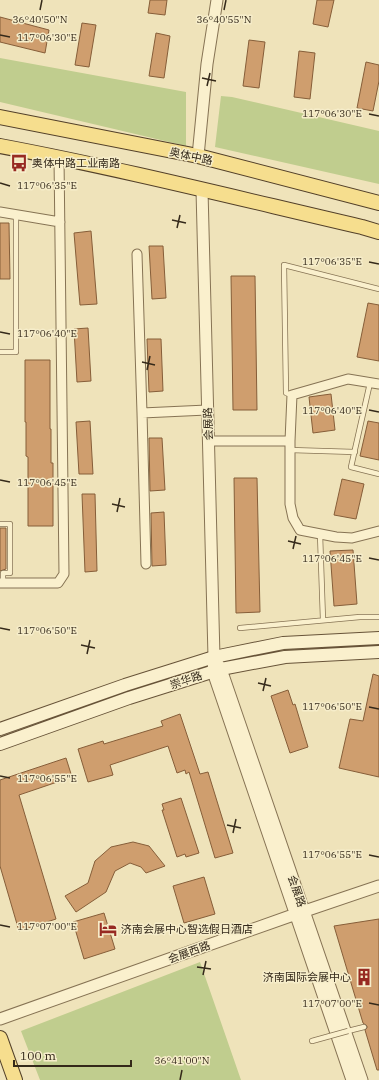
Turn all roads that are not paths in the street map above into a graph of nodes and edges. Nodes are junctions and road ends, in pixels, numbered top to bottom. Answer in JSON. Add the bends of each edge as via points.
{"nodes":[{"id":1,"x":217,"y":0,"type":"edge"},
{"id":2,"x":0,"y":117,"type":"edge"},
{"id":3,"x":0,"y":146,"type":"edge"},
{"id":4,"x":198,"y":156,"type":"junction"},
{"id":5,"x":59,"y":158,"type":"junction"},
{"id":6,"x":202,"y":190,"type":"junction"},
{"id":7,"x":379,"y":203,"type":"edge"},
{"id":8,"x":0,"y":212,"type":"edge"},
{"id":9,"x":16,"y":215,"type":"junction"},
{"id":10,"x":60,"y":222,"type":"junction"},
{"id":11,"x":379,"y":232,"type":"edge"},
{"id":12,"x":137,"y":254,"type":"dead end"},
{"id":13,"x":379,"y":289,"type":"edge"},
{"id":14,"x":0,"y":352,"type":"edge"},
{"id":15,"x":375,"y":384,"type":"edge"},
{"id":16,"x":292,"y":395,"type":"junction"},
{"id":17,"x":207,"y":410,"type":"junction"},
{"id":18,"x":142,"y":413,"type":"junction"},
{"id":19,"x":208,"y":441,"type":"junction"},
{"id":20,"x":290,"y":446,"type":"junction"},
{"id":21,"x":355,"y":452,"type":"junction"},
{"id":22,"x":379,"y":474,"type":"edge"},
{"id":23,"x":0,"y":524,"type":"edge"},
{"id":24,"x":379,"y":531,"type":"edge"},
{"id":25,"x":320,"y":534,"type":"junction"},
{"id":26,"x":146,"y":564,"type":"dead end"},
{"id":27,"x":2,"y":583,"type":"edge"},
{"id":28,"x":379,"y":617,"type":"edge"},
{"id":29,"x":323,"y":620,"type":"junction"},
{"id":30,"x":240,"y":628,"type":"dead end"},
{"id":31,"x":379,"y":638,"type":"edge"},
{"id":32,"x":379,"y":652,"type":"edge"},
{"id":33,"x":214,"y":657,"type":"junction"},
{"id":34,"x":217,"y":671,"type":"junction"},
{"id":35,"x":0,"y":729,"type":"edge"},
{"id":36,"x":0,"y":744,"type":"edge"},
{"id":37,"x":379,"y":886,"type":"edge"},
{"id":38,"x":300,"y":913,"type":"junction"},
{"id":39,"x":0,"y":1019,"type":"edge"},
{"id":40,"x":364,"y":1027,"type":"dead end"},
{"id":41,"x":0,"y":1038,"type":"edge"},
{"id":42,"x":312,"y":1041,"type":"dead end"},
{"id":43,"x":15,"y":1080,"type":"edge"},
{"id":44,"x":352,"y":1080,"type":"edge"},
{"id":45,"x":362,"y":1080,"type":"edge"}],
"edges":[{"from":1,"to":4,"type":"street","via":[[207,64]]},
{"from":2,"to":4,"type":"main road","name":"奥体中路"},
{"from":3,"to":5,"type":"main road"},
{"from":4,"to":7,"type":"main road","name":"奥体中路"},
{"from":5,"to":6,"type":"main road"},
{"from":5,"to":10,"type":"street"},
{"from":6,"to":11,"type":"main road"},
{"from":6,"to":17,"type":"street","name":"会展路"},
{"from":8,"to":9,"type":"street"},
{"from":9,"to":10,"type":"street"},
{"from":9,"to":14,"type":"lane","via":[[16,352]]},
{"from":10,"to":27,"type":"street","via":[[64,574],[58,583]]},
{"from":12,"to":18,"type":"street"},
{"from":13,"to":16,"type":"lane","via":[[284,265],[286,393]]},
{"from":15,"to":16,"type":"street","via":[[348,379]]},
{"from":15,"to":21,"type":"lane"},
{"from":16,"to":20,"type":"street"},
{"from":17,"to":18,"type":"street"},
{"from":17,"to":19,"type":"street","name":"会展路"},
{"from":18,"to":26,"type":"street"},
{"from":19,"to":20,"type":"street"},
{"from":19,"to":33,"type":"street","name":"会展路"},
{"from":20,"to":21,"type":"lane"},
{"from":20,"to":25,"type":"street","via":[[290,504],[293,518],[300,530]]},
{"from":21,"to":22,"type":"lane","via":[[351,467]]},
{"from":23,"to":27,"type":"lane","via":[[10,524],[10,573],[2,573]]},
{"from":24,"to":25,"type":"street","via":[[352,538]]},
{"from":25,"to":29,"type":"lane"},
{"from":28,"to":29,"type":"lane"},
{"from":29,"to":30,"type":"lane"},
{"from":31,"to":33,"type":"main road","name":"崇华路","via":[[283,643]]},
{"from":32,"to":34,"type":"main road","name":"崇华路","via":[[285,657]]},
{"from":33,"to":34,"type":"street","name":"会展路"},
{"from":33,"to":35,"type":"main road","name":"崇华路","via":[[124,685]]},
{"from":34,"to":36,"type":"main road","name":"崇华路","via":[[129,698]]},
{"from":34,"to":38,"type":"street","name":"会展路"},
{"from":37,"to":38,"type":"street","name":"会展西路"},
{"from":38,"to":39,"type":"street","name":"会展西路"},
{"from":38,"to":44,"type":"street","name":"会展路"},
{"from":38,"to":45,"type":"street","name":"会展路"},
{"from":40,"to":42,"type":"lane","bridge":true},
{"from":41,"to":43,"type":"main road"}]}
